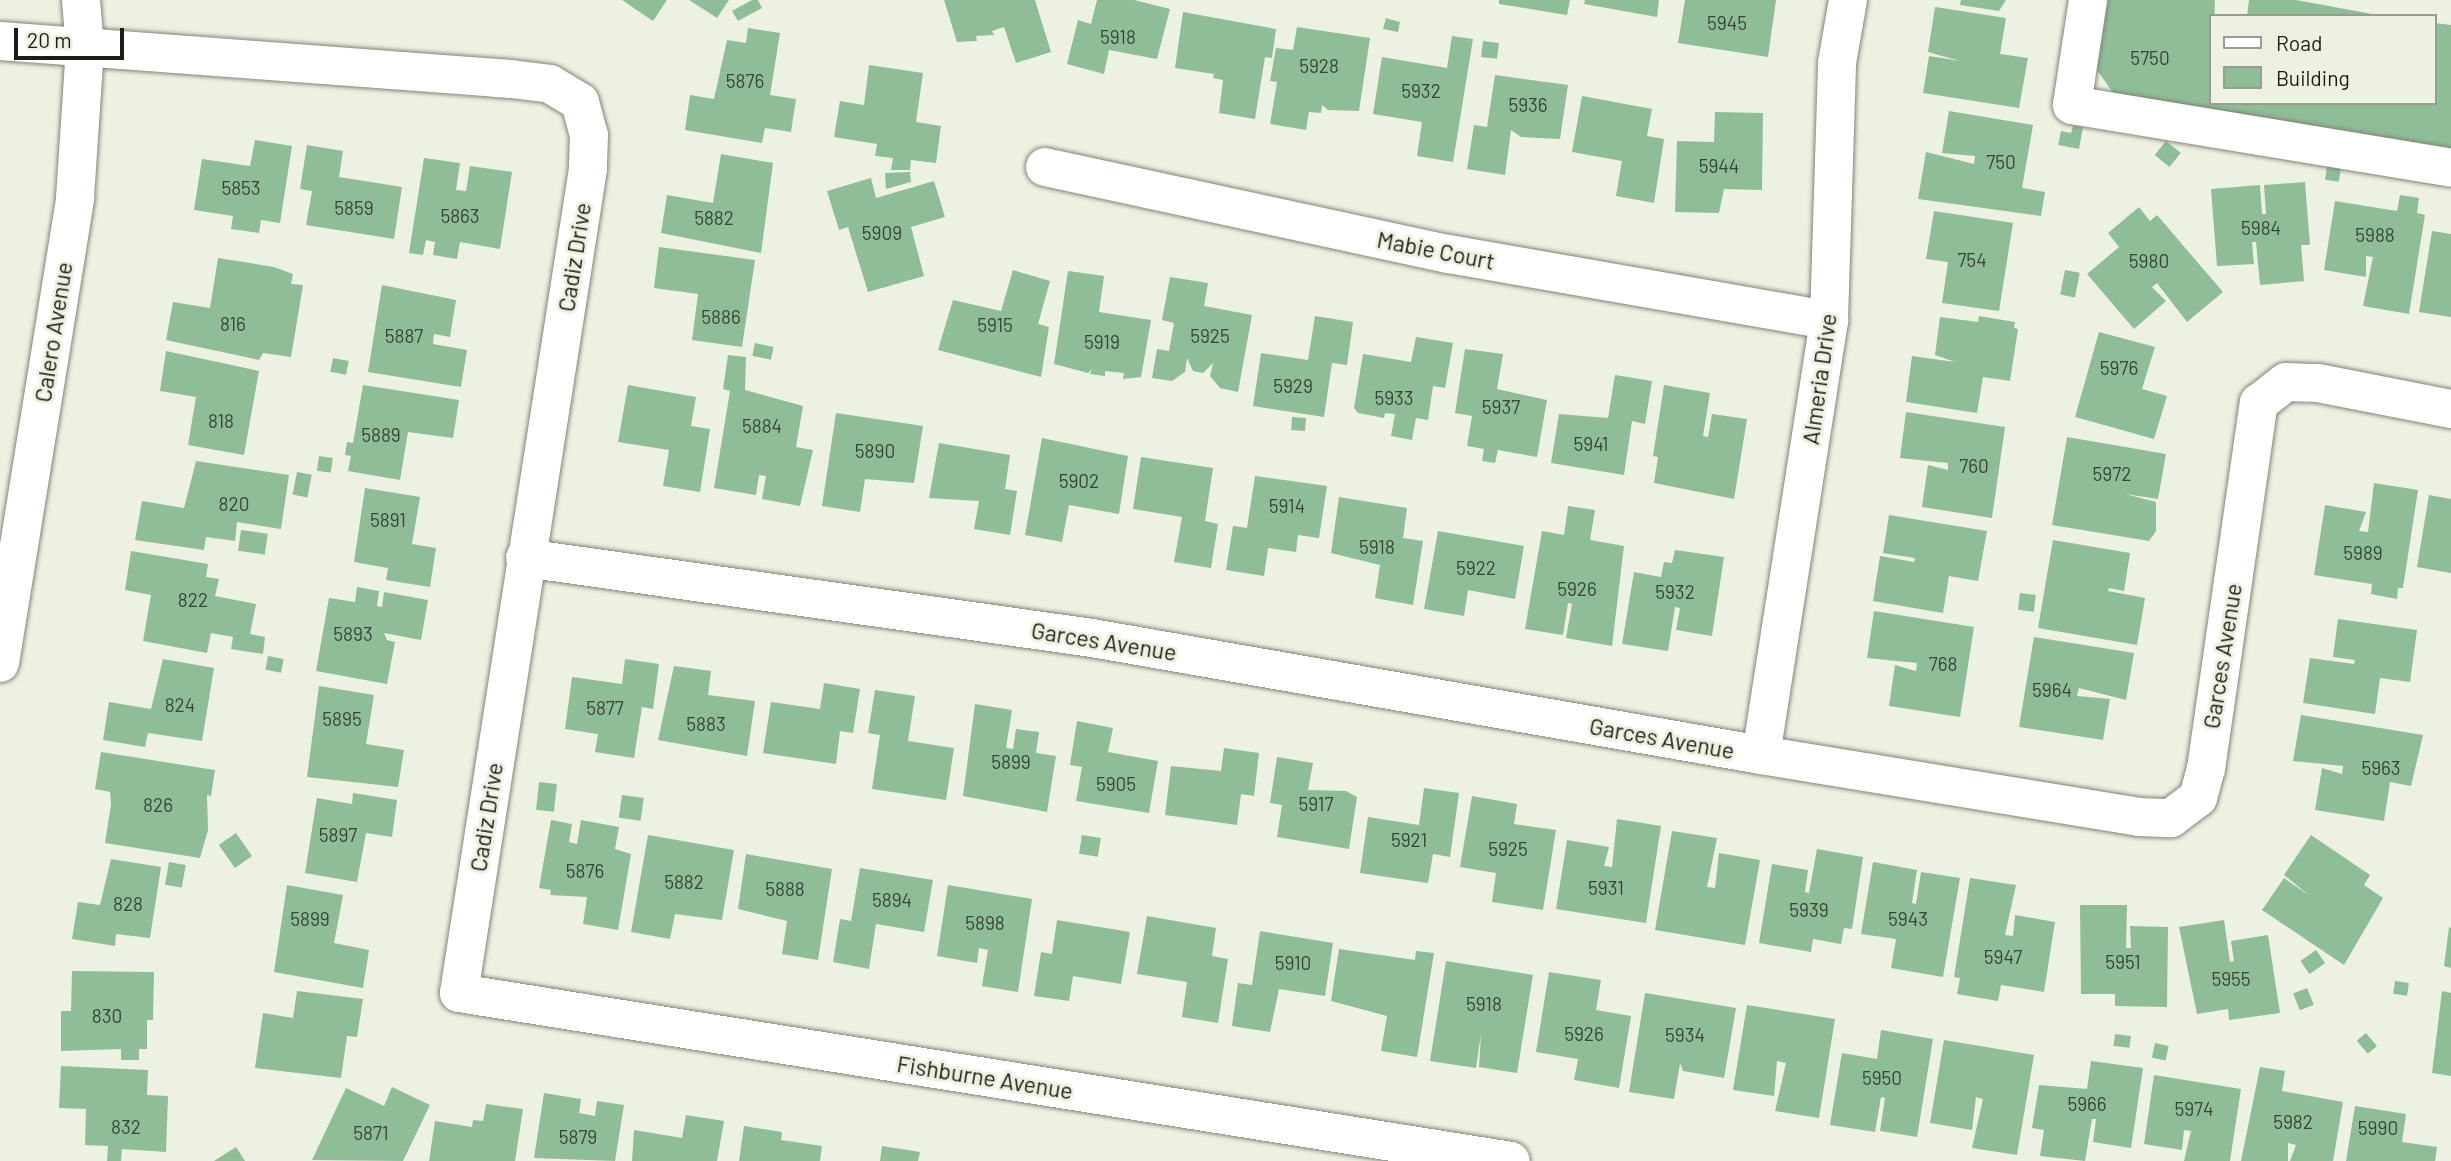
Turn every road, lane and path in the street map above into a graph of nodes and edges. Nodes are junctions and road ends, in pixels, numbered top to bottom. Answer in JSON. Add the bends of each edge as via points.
{"nodes":[{"id":1,"x":81,"y":0,"type":"edge"},
{"id":2,"x":1848,"y":0,"type":"edge"},
{"id":3,"x":2088,"y":0,"type":"edge"},
{"id":4,"x":0,"y":40,"type":"edge"},
{"id":5,"x":85,"y":47,"type":"junction"},
{"id":6,"x":1045,"y":167,"type":"dead end"},
{"id":7,"x":2451,"y":168,"type":"edge"},
{"id":8,"x":1829,"y":320,"type":"junction"},
{"id":9,"x":2451,"y":409,"type":"edge"},
{"id":10,"x":525,"y":558,"type":"junction"},
{"id":11,"x":0,"y":663,"type":"edge"},
{"id":12,"x":1761,"y":755,"type":"junction"},
{"id":13,"x":459,"y":993,"type":"joint"},
{"id":14,"x":1511,"y":1161,"type":"edge"}],
"edges":[{"from":1,"to":5,"type":"street","name":"Calero Avenue"},
{"from":2,"to":8,"type":"street","name":"Almeria Drive","via":[[1838,63]]},
{"from":3,"to":7,"type":"street","via":[[2072,105]]},
{"from":4,"to":5,"type":"street","name":"Cadiz Drive"},
{"from":5,"to":10,"type":"street","name":"Cadiz Drive","via":[[511,79],[550,84],[580,102],[589,135],[588,169]]},
{"from":5,"to":11,"type":"street","name":"Calero Avenue","via":[[75,198]]},
{"from":6,"to":8,"type":"street","name":"Mabie Court","via":[[1449,254]]},
{"from":8,"to":12,"type":"street","name":"Almeria Drive"},
{"from":9,"to":12,"type":"street","name":"Garces Avenue","via":[[2318,383],[2286,382],[2259,403],[2206,769],[2198,798],[2171,818],[2138,817]]},
{"from":10,"to":12,"type":"street","name":"Garces Avenue","via":[[1092,638]]},
{"from":10,"to":13,"type":"street","name":"Cadiz Drive"},
{"from":13,"to":14,"type":"street","name":"Fishburne Avenue"}]}
